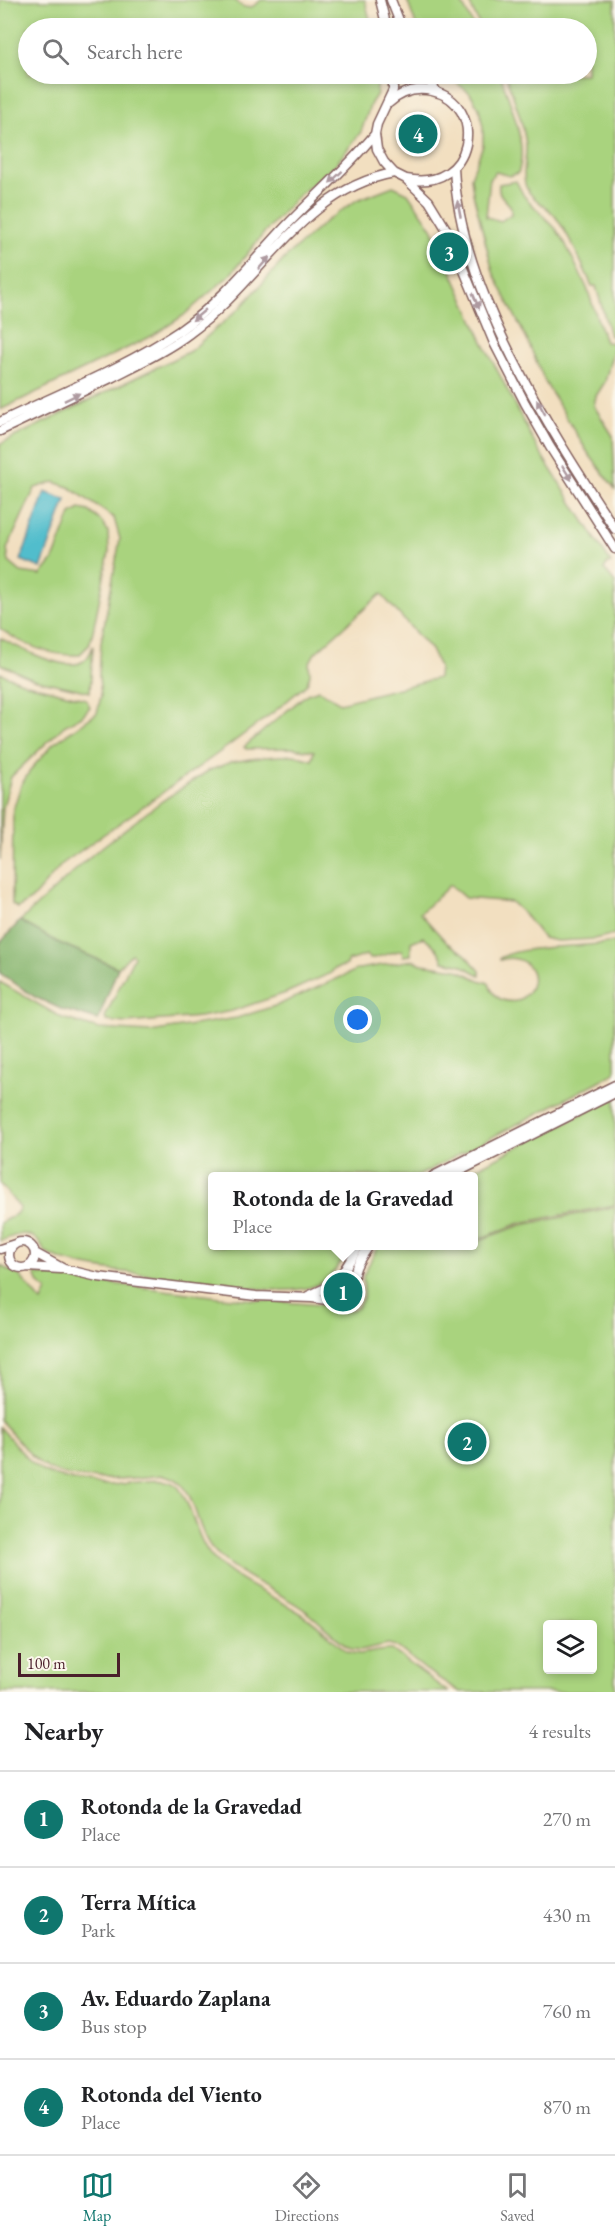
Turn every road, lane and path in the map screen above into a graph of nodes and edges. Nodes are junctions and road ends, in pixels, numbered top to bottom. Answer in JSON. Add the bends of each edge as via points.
{"nodes":[{"id":1,"x":380,"y":0,"type":"edge"},
{"id":2,"x":392,"y":0,"type":"edge"},
{"id":3,"x":384,"y":18,"type":"edge"},
{"id":4,"x":398,"y":18,"type":"edge"},
{"id":5,"x":393,"y":84,"type":"edge"},
{"id":6,"x":431,"y":84,"type":"edge"},
{"id":7,"x":437,"y":92,"type":"junction"},
{"id":8,"x":386,"y":105,"type":"junction"},
{"id":9,"x":375,"y":134,"type":"junction"},
{"id":10,"x":454,"y":168,"type":"junction"},
{"id":11,"x":394,"y":172,"type":"junction"},
{"id":12,"x":406,"y":179,"type":"junction"},
{"id":13,"x":0,"y":422,"type":"edge"},
{"id":14,"x":0,"y":431,"type":"edge"},
{"id":15,"x":615,"y":529,"type":"edge"},
{"id":16,"x":615,"y":549,"type":"edge"},
{"id":17,"x":615,"y":1085,"type":"edge"},
{"id":18,"x":615,"y":1093,"type":"edge"},
{"id":19,"x":441,"y":1172,"type":"edge"},
{"id":20,"x":458,"y":1172,"type":"edge"},
{"id":21,"x":15,"y":1244,"type":"junction"},
{"id":22,"x":0,"y":1249,"type":"edge"},
{"id":23,"x":356,"y":1250,"type":"edge"},
{"id":24,"x":366,"y":1250,"type":"edge"},
{"id":25,"x":35,"y":1253,"type":"junction"},
{"id":26,"x":0,"y":1256,"type":"edge"},
{"id":27,"x":11,"y":1262,"type":"junction"},
{"id":28,"x":27,"y":1267,"type":"junction"},
{"id":29,"x":64,"y":1269,"type":"junction"},
{"id":30,"x":335,"y":1282,"type":"junction"},
{"id":31,"x":354,"y":1286,"type":"junction"},
{"id":32,"x":302,"y":1297,"type":"junction"},
{"id":33,"x":335,"y":1301,"type":"junction"}],
"edges":[{"from":1,"to":3,"type":"main road"},
{"from":2,"to":4,"type":"main road"},
{"from":5,"to":8,"type":"main road"},
{"from":6,"to":7,"type":"main road"},
{"from":7,"to":8,"type":"main road","via":[[410,90]]},
{"from":7,"to":10,"type":"main road","via":[[461,111],[467,126],[463,156]]},
{"from":8,"to":9,"type":"main road"},
{"from":9,"to":11,"type":"main road","via":[[380,155]]},
{"from":9,"to":13,"type":"main road","one_way":true,"via":[[354,161],[193,321],[139,354]]},
{"from":10,"to":12,"type":"main road","via":[[431,181]]},
{"from":15,"to":10,"type":"main road","one_way":true,"via":[[560,443],[495,318],[468,253]]},
{"from":11,"to":12,"type":"main road"},
{"from":14,"to":11,"type":"main road","one_way":true,"via":[[133,367],[188,335],[231,299],[314,211],[348,189]]},
{"from":12,"to":16,"type":"main road","one_way":true,"via":[[429,201],[447,232],[494,343],[525,403]]},
{"from":17,"to":19,"type":"main road"},
{"from":18,"to":20,"type":"main road"},
{"from":21,"to":22,"type":"main road"},
{"from":21,"to":25,"type":"main road","via":[[28,1243]]},
{"from":21,"to":27,"type":"main road","via":[[9,1252]]},
{"from":23,"to":30,"type":"main road"},
{"from":24,"to":31,"type":"main road","via":[[353,1275]]},
{"from":25,"to":28,"type":"main road","via":[[34,1262]]},
{"from":25,"to":29,"type":"main road"},
{"from":26,"to":27,"type":"main road"},
{"from":27,"to":28,"type":"main road","via":[[20,1268]]},
{"from":28,"to":29,"type":"main road"},
{"from":29,"to":32,"type":"main road","via":[[247,1295]]},
{"from":30,"to":31,"type":"main road","via":[[345,1279]]},
{"from":30,"to":32,"type":"main road"},
{"from":30,"to":33,"type":"main road","via":[[331,1295]]},
{"from":31,"to":33,"type":"main road","via":[[352,1299],[345,1303]]},
{"from":32,"to":33,"type":"main road"}]}
